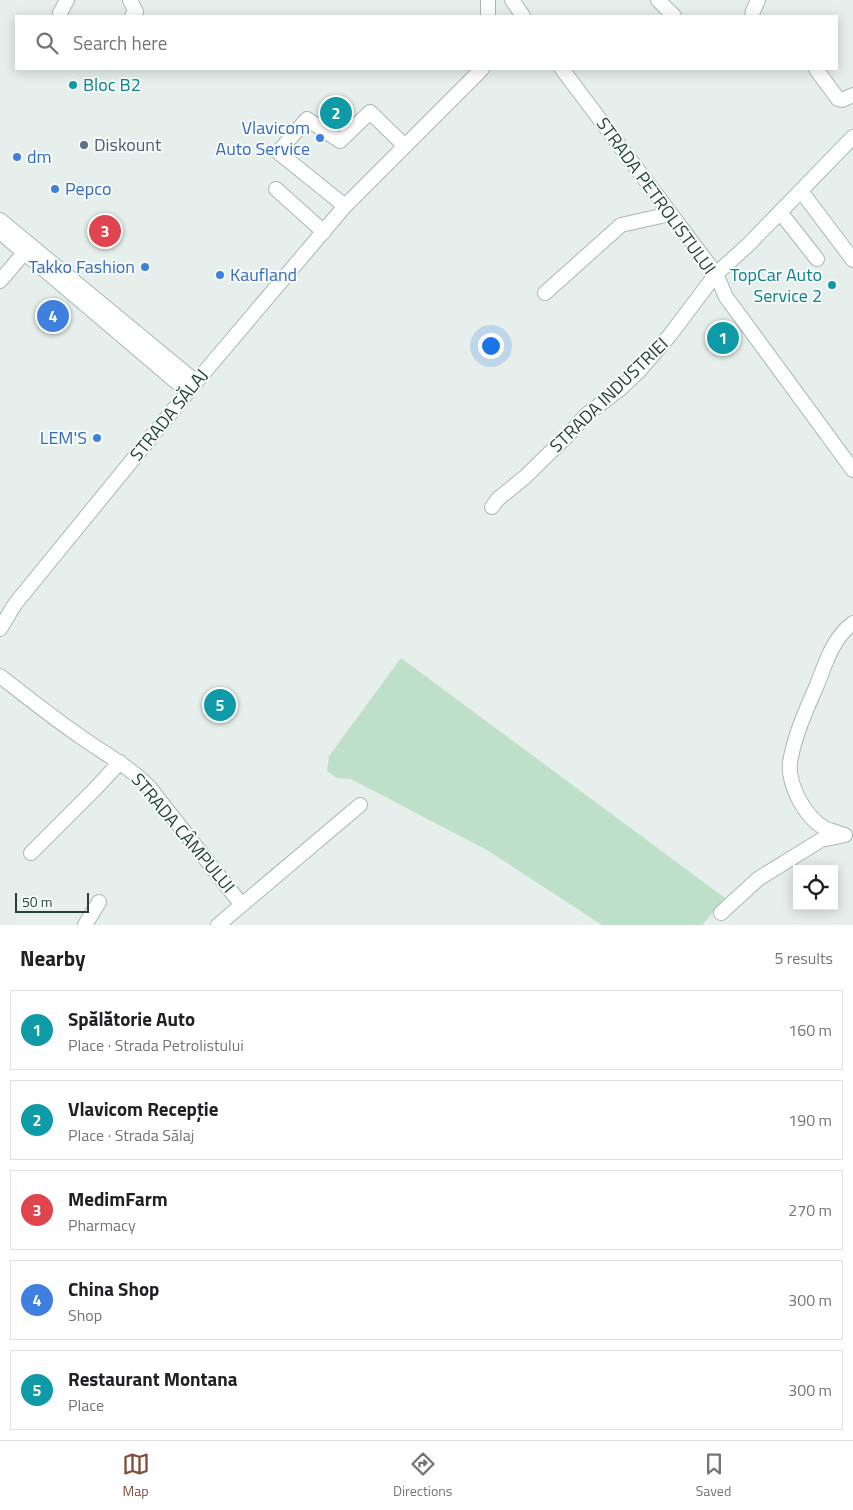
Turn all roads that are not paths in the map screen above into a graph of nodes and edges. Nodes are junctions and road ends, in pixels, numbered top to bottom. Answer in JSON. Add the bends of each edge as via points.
{"nodes":[{"id":1,"x":67,"y":0,"type":"edge"},
{"id":2,"x":130,"y":0,"type":"edge"},
{"id":3,"x":488,"y":0,"type":"edge"},
{"id":4,"x":512,"y":0,"type":"edge"},
{"id":5,"x":658,"y":0,"type":"edge"},
{"id":6,"x":758,"y":0,"type":"edge"},
{"id":7,"x":60,"y":15,"type":"edge"},
{"id":8,"x":133,"y":15,"type":"edge"},
{"id":9,"x":488,"y":15,"type":"edge"},
{"id":10,"x":522,"y":15,"type":"edge"},
{"id":11,"x":673,"y":15,"type":"edge"},
{"id":12,"x":752,"y":15,"type":"edge"},
{"id":13,"x":481,"y":70,"type":"edge"},
{"id":14,"x":563,"y":70,"type":"edge"},
{"id":15,"x":817,"y":70,"type":"edge"},
{"id":16,"x":853,"y":95,"type":"edge"},
{"id":17,"x":853,"y":137,"type":"edge"},
{"id":18,"x":404,"y":146,"type":"junction"},
{"id":19,"x":276,"y":189,"type":"dead end"},
{"id":20,"x":801,"y":191,"type":"junction"},
{"id":21,"x":345,"y":206,"type":"junction"},
{"id":22,"x":780,"y":212,"type":"junction"},
{"id":23,"x":670,"y":214,"type":"junction"},
{"id":24,"x":0,"y":220,"type":"edge"},
{"id":25,"x":0,"y":232,"type":"edge"},
{"id":26,"x":324,"y":232,"type":"junction"},
{"id":27,"x":24,"y":253,"type":"junction"},
{"id":28,"x":817,"y":259,"type":"dead end"},
{"id":29,"x":853,"y":260,"type":"edge"},
{"id":30,"x":716,"y":274,"type":"junction"},
{"id":31,"x":0,"y":281,"type":"edge"},
{"id":32,"x":545,"y":293,"type":"dead end"},
{"id":33,"x":192,"y":387,"type":"junction"},
{"id":34,"x":853,"y":470,"type":"edge"},
{"id":35,"x":492,"y":507,"type":"dead end"},
{"id":36,"x":853,"y":623,"type":"edge"},
{"id":37,"x":0,"y":629,"type":"edge"},
{"id":38,"x":0,"y":676,"type":"edge"},
{"id":39,"x":120,"y":762,"type":"junction"},
{"id":40,"x":360,"y":805,"type":"dead end"},
{"id":41,"x":849,"y":835,"type":"edge"},
{"id":42,"x":31,"y":853,"type":"dead end"},
{"id":43,"x":100,"y":902,"type":"dead end"},
{"id":44,"x":242,"y":904,"type":"junction"},
{"id":45,"x":721,"y":913,"type":"dead end"},
{"id":46,"x":85,"y":925,"type":"edge"},
{"id":47,"x":218,"y":925,"type":"edge"}],
"edges":[{"from":1,"to":7,"type":"street"},
{"from":2,"to":8,"type":"street","via":[[136,12]]},
{"from":3,"to":9,"type":"street"},
{"from":4,"to":10,"type":"street"},
{"from":5,"to":11,"type":"street"},
{"from":6,"to":12,"type":"street"},
{"from":13,"to":18,"type":"street","name":"STRADA SĂLAJ"},
{"from":14,"to":23,"type":"street","name":"STRADA PETROLISTULUI"},
{"from":15,"to":16,"type":"street","via":[[838,99]]},
{"from":17,"to":20,"type":"street","name":"STRADA INDUSTRIEI"},
{"from":18,"to":21,"type":"street","name":"STRADA SĂLAJ"},
{"from":18,"to":21,"type":"street","via":[[370,112],[340,141],[306,119],[278,152]]},
{"from":19,"to":26,"type":"street"},
{"from":20,"to":22,"type":"street","name":"STRADA INDUSTRIEI"},
{"from":20,"to":29,"type":"street"},
{"from":21,"to":26,"type":"street","name":"STRADA SĂLAJ"},
{"from":22,"to":28,"type":"street"},
{"from":22,"to":30,"type":"street","name":"STRADA INDUSTRIEI"},
{"from":23,"to":30,"type":"street","name":"STRADA PETROLISTULUI"},
{"from":23,"to":32,"type":"street","via":[[621,225]]},
{"from":24,"to":33,"type":"street"},
{"from":25,"to":27,"type":"street"},
{"from":26,"to":33,"type":"street","name":"STRADA SĂLAJ"},
{"from":27,"to":31,"type":"street"},
{"from":27,"to":33,"type":"street"},
{"from":30,"to":34,"type":"street","name":"STRADA PETROLISTULUI","via":[[726,297]]},
{"from":30,"to":35,"type":"street","name":"STRADA INDUSTRIEI","via":[[639,371],[586,415]]},
{"from":33,"to":37,"type":"street","name":"STRADA SĂLAJ","via":[[15,604]]},
{"from":36,"to":41,"type":"street","via":[[834,642],[808,704],[790,759],[792,780],[800,803],[814,820],[826,828]]},
{"from":38,"to":39,"type":"street","name":"STRADA CÂMPULUI","via":[[80,737]]},
{"from":39,"to":42,"type":"street"},
{"from":39,"to":44,"type":"street","name":"STRADA CÂMPULUI","via":[[150,788]]},
{"from":40,"to":44,"type":"street"},
{"from":41,"to":45,"type":"street","via":[[821,840],[758,879]]},
{"from":43,"to":46,"type":"street"},
{"from":44,"to":47,"type":"street"}]}
